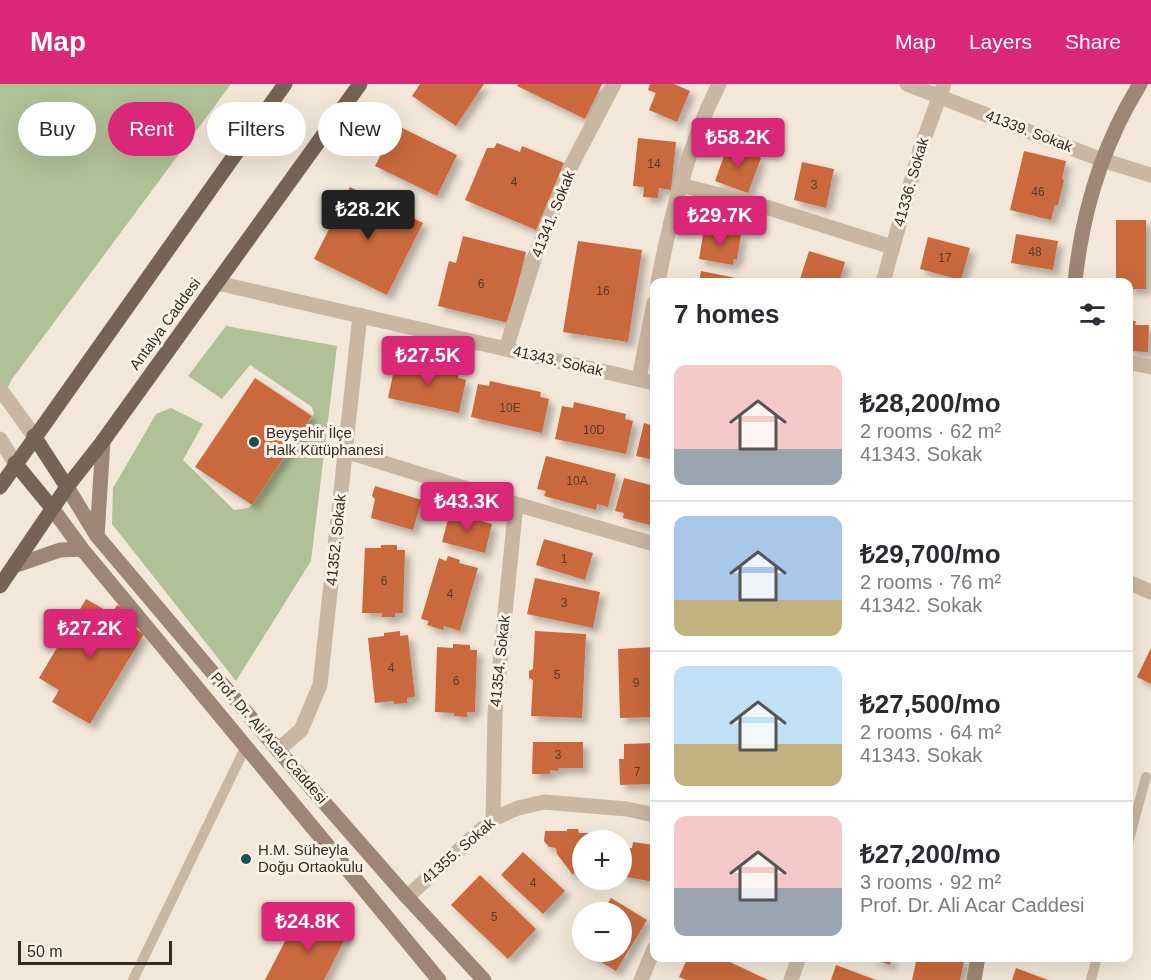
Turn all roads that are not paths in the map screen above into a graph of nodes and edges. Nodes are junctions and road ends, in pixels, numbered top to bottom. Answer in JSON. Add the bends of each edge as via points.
{"nodes":[{"id":1,"x":285,"y":84,"type":"edge"},
{"id":2,"x":360,"y":84,"type":"edge"},
{"id":3,"x":614,"y":84,"type":"edge"},
{"id":4,"x":719,"y":84,"type":"edge"},
{"id":5,"x":908,"y":84,"type":"edge"},
{"id":6,"x":1140,"y":84,"type":"edge"},
{"id":7,"x":941,"y":90,"type":"edge"},
{"id":8,"x":1102,"y":160,"type":"junction"},
{"id":9,"x":1151,"y":175,"type":"edge"},
{"id":10,"x":681,"y":185,"type":"junction"},
{"id":11,"x":892,"y":247,"type":"junction"},
{"id":12,"x":659,"y":278,"type":"edge"},
{"id":13,"x":884,"y":278,"type":"edge"},
{"id":14,"x":1075,"y":278,"type":"edge"},
{"id":15,"x":217,"y":283,"type":"junction"},
{"id":16,"x":360,"y":315,"type":"junction"},
{"id":17,"x":650,"y":342,"type":"edge"},
{"id":18,"x":506,"y":349,"type":"junction"},
{"id":19,"x":1133,"y":363,"type":"edge"},
{"id":20,"x":1151,"y":367,"type":"edge"},
{"id":21,"x":646,"y":381,"type":"edge"},
{"id":22,"x":0,"y":389,"type":"edge"},
{"id":23,"x":34,"y":436,"type":"junction"},
{"id":24,"x":0,"y":440,"type":"edge"},
{"id":25,"x":103,"y":441,"type":"junction"},
{"id":26,"x":345,"y":451,"type":"junction"},
{"id":27,"x":15,"y":463,"type":"junction"},
{"id":28,"x":0,"y":487,"type":"edge"},
{"id":29,"x":67,"y":487,"type":"junction"},
{"id":30,"x":516,"y":504,"type":"junction"},
{"id":31,"x":52,"y":508,"type":"junction"},
{"id":32,"x":97,"y":536,"type":"junction"},
{"id":33,"x":650,"y":543,"type":"edge"},
{"id":34,"x":82,"y":549,"type":"junction"},
{"id":35,"x":14,"y":566,"type":"junction"},
{"id":36,"x":1133,"y":584,"type":"edge"},
{"id":37,"x":0,"y":586,"type":"edge"},
{"id":38,"x":1151,"y":592,"type":"edge"},
{"id":39,"x":246,"y":746,"type":"junction"},
{"id":40,"x":278,"y":750,"type":"junction"},
{"id":41,"x":1146,"y":777,"type":"dead end"},
{"id":42,"x":650,"y":814,"type":"edge"},
{"id":43,"x":493,"y":819,"type":"junction"},
{"id":44,"x":1133,"y":825,"type":"edge"},
{"id":45,"x":407,"y":897,"type":"junction"},
{"id":46,"x":386,"y":915,"type":"junction"},
{"id":47,"x":650,"y":959,"type":"edge"},
{"id":48,"x":797,"y":962,"type":"edge"},
{"id":49,"x":977,"y":962,"type":"edge"},
{"id":50,"x":1096,"y":962,"type":"edge"},
{"id":51,"x":133,"y":980,"type":"edge"},
{"id":52,"x":439,"y":980,"type":"edge"},
{"id":53,"x":484,"y":980,"type":"edge"},
{"id":54,"x":641,"y":980,"type":"edge"},
{"id":55,"x":790,"y":980,"type":"edge"},
{"id":56,"x":974,"y":980,"type":"edge"},
{"id":57,"x":1091,"y":980,"type":"edge"}],
"edges":[{"from":1,"to":23,"type":"main road"},
{"from":2,"to":15,"type":"main road","name":"Antalya Caddesi"},
{"from":3,"to":18,"type":"street","name":"41341. Sokak","via":[[572,164],[535,256]]},
{"from":4,"to":10,"type":"street","via":[[703,115]]},
{"from":5,"to":7,"type":"street","name":"41339. Sokak"},
{"from":6,"to":8,"type":"main road"},
{"from":7,"to":8,"type":"street","name":"41339. Sokak"},
{"from":7,"to":11,"type":"street","name":"41336. Sokak"},
{"from":8,"to":9,"type":"street","name":"41339. Sokak"},
{"from":8,"to":14,"type":"main road","via":[[1079,243]]},
{"from":10,"to":11,"type":"street"},
{"from":10,"to":12,"type":"street"},
{"from":11,"to":13,"type":"street","name":"41336. Sokak"},
{"from":15,"to":16,"type":"street","name":"41343. Sokak"},
{"from":15,"to":25,"type":"main road","name":"Antalya Caddesi"},
{"from":16,"to":18,"type":"street","name":"41343. Sokak"},
{"from":16,"to":26,"type":"street","name":"41352. Sokak"},
{"from":17,"to":21,"type":"street"},
{"from":18,"to":21,"type":"street","name":"41343. Sokak"},
{"from":19,"to":20,"type":"street"},
{"from":22,"to":23,"type":"street"},
{"from":23,"to":27,"type":"main road"},
{"from":23,"to":29,"type":"main road"},
{"from":24,"to":27,"type":"street"},
{"from":25,"to":29,"type":"main road","name":"Antalya Caddesi"},
{"from":25,"to":32,"type":"main road"},
{"from":26,"to":30,"type":"street"},
{"from":26,"to":40,"type":"street","name":"41352. Sokak","via":[[320,685],[301,730]]},
{"from":27,"to":28,"type":"main road"},
{"from":27,"to":31,"type":"main road"},
{"from":29,"to":31,"type":"main road","name":"Antalya Caddesi"},
{"from":29,"to":32,"type":"main road","name":"Prof. Dr. Ali Acar Caddesi"},
{"from":30,"to":33,"type":"street"},
{"from":30,"to":43,"type":"street","name":"41354. Sokak","via":[[495,712]]},
{"from":31,"to":34,"type":"main road","name":"Prof. Dr. Ali Acar Caddesi"},
{"from":31,"to":35,"type":"main road","name":"Antalya Caddesi"},
{"from":32,"to":40,"type":"main road","name":"Prof. Dr. Ali Acar Caddesi"},
{"from":34,"to":35,"type":"main road","via":[[60,550]]},
{"from":34,"to":39,"type":"main road","name":"Prof. Dr. Ali Acar Caddesi"},
{"from":35,"to":37,"type":"main road","name":"Antalya Caddesi"},
{"from":36,"to":38,"type":"street"},
{"from":39,"to":46,"type":"main road","name":"Prof. Dr. Ali Acar Caddesi"},
{"from":39,"to":51,"type":"lane"},
{"from":40,"to":45,"type":"main road","name":"Prof. Dr. Ali Acar Caddesi"},
{"from":41,"to":44,"type":"lane"},
{"from":42,"to":43,"type":"street","name":"41355. Sokak","via":[[544,802]]},
{"from":43,"to":45,"type":"street","name":"41355. Sokak"},
{"from":45,"to":46,"type":"main road"},
{"from":45,"to":53,"type":"main road","name":"Prof. Dr. Ali Acar Caddesi"},
{"from":46,"to":52,"type":"main road","name":"Prof. Dr. Ali Acar Caddesi"},
{"from":47,"to":54,"type":"street"},
{"from":48,"to":55,"type":"street"},
{"from":49,"to":56,"type":"main road"},
{"from":50,"to":57,"type":"lane"}]}
